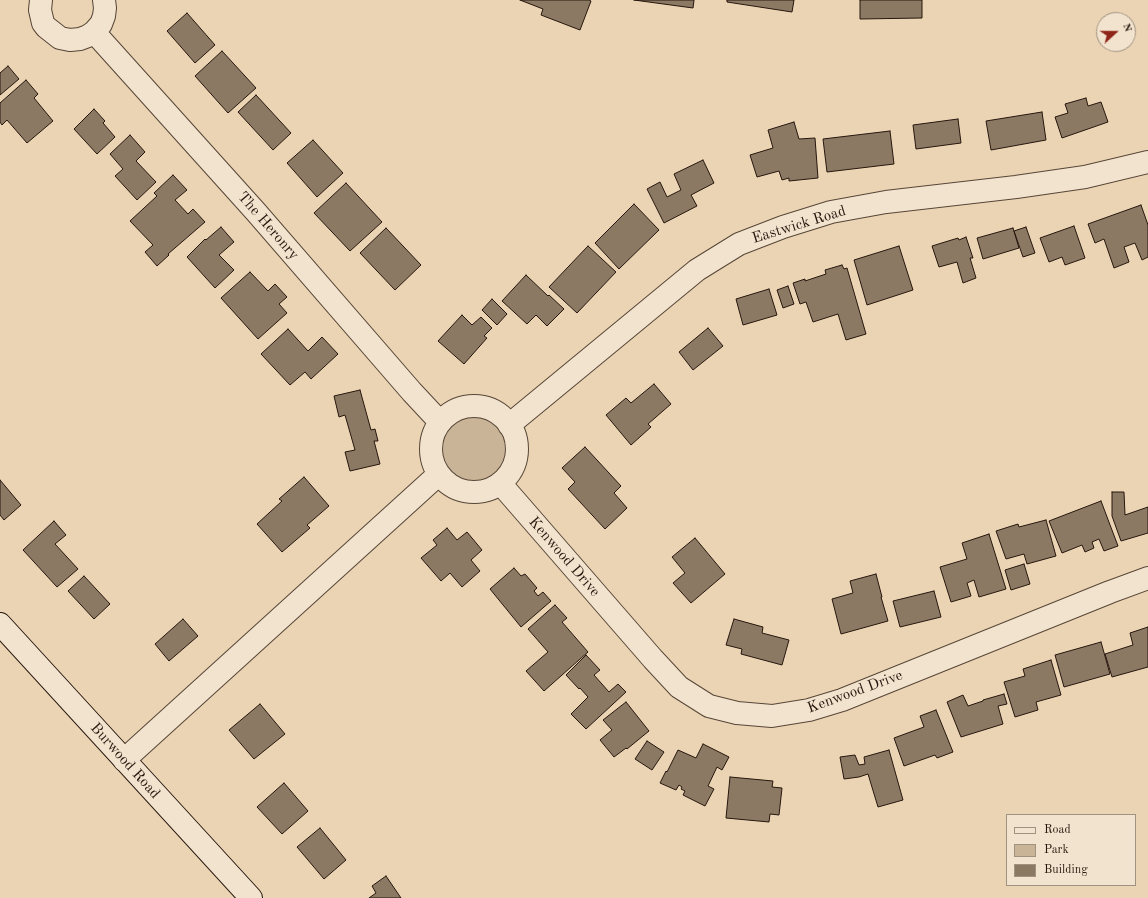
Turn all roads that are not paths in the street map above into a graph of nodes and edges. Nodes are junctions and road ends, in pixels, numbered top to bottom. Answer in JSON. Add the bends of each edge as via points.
{"nodes":[{"id":1,"x":41,"y":0,"type":"edge"},
{"id":2,"x":104,"y":0,"type":"edge"},
{"id":3,"x":94,"y":32,"type":"junction"},
{"id":4,"x":1148,"y":162,"type":"edge"},
{"id":5,"x":440,"y":422,"type":"junction"},
{"id":6,"x":509,"y":425,"type":"junction"},
{"id":7,"x":439,"y":474,"type":"junction"},
{"id":8,"x":500,"y":483,"type":"junction"},
{"id":9,"x":1148,"y":578,"type":"edge"},
{"id":10,"x":0,"y":624,"type":"edge"},
{"id":11,"x":124,"y":760,"type":"junction"},
{"id":12,"x":251,"y":898,"type":"edge"}],
"edges":[{"from":1,"to":3,"type":"street","via":[[40,10],[46,27],[60,38],[80,39]]},
{"from":2,"to":3,"type":"street","via":[[104,16]]},
{"from":3,"to":5,"type":"street","name":"The Heronry"},
{"from":4,"to":6,"type":"street","name":"Eastwick Road","via":[[1085,177],[886,202],[831,212],[739,244],[697,270]]},
{"from":5,"to":6,"type":"street","via":[[455,410],[480,406],[495,412]]},
{"from":5,"to":7,"type":"street","via":[[432,440],[431,451]]},
{"from":6,"to":8,"type":"street","via":[[517,450],[514,465]]},
{"from":7,"to":8,"type":"street","via":[[443,480],[470,493],[484,492]]},
{"from":7,"to":11,"type":"street"},
{"from":8,"to":9,"type":"street","name":"Kenwood Drive","via":[[679,687],[709,706],[737,713],[772,716],[809,710],[842,700]]},
{"from":10,"to":11,"type":"street","name":"Burwood Road"},
{"from":11,"to":12,"type":"street","name":"Burwood Road"}]}
